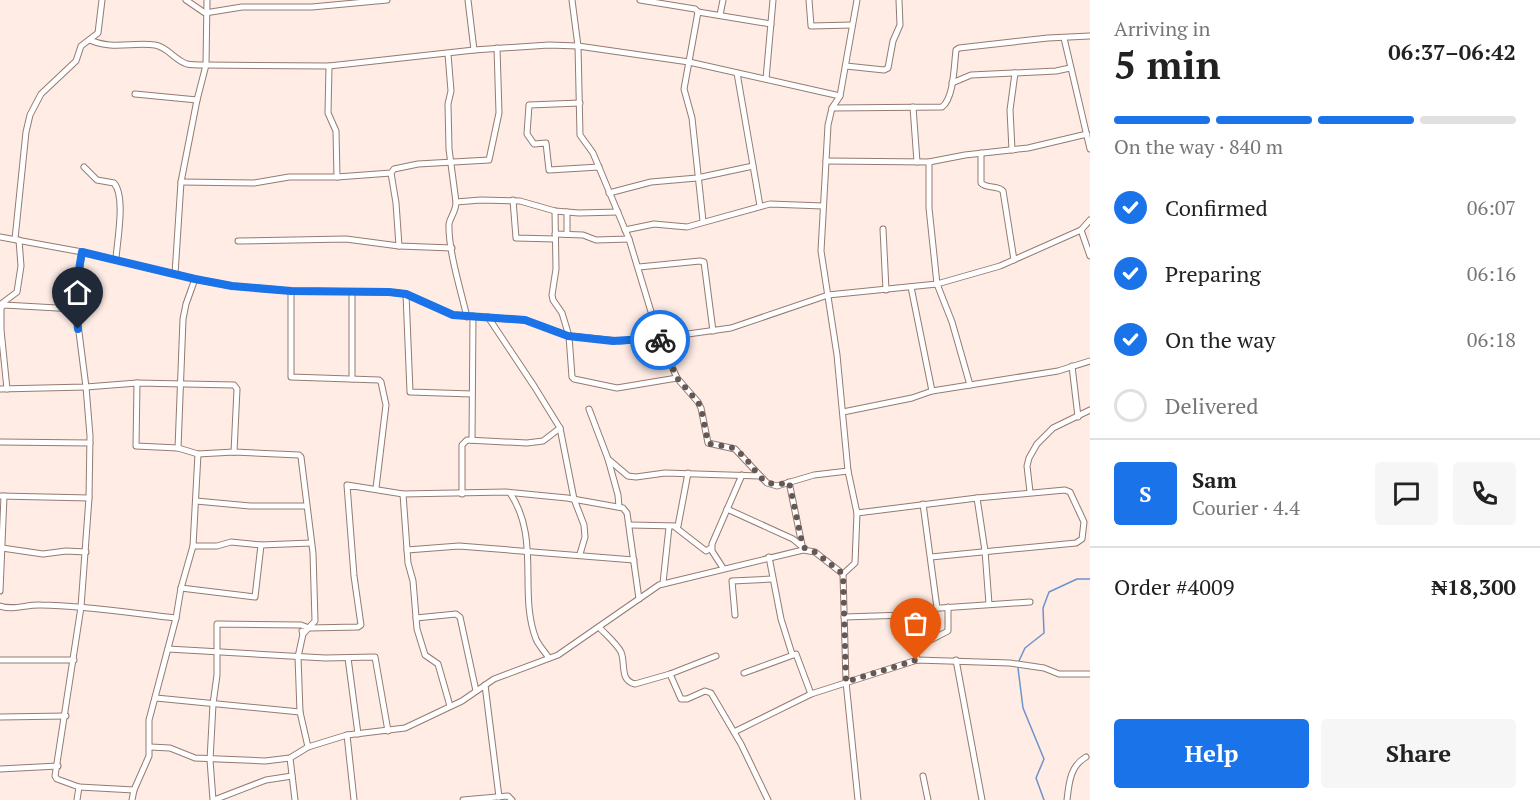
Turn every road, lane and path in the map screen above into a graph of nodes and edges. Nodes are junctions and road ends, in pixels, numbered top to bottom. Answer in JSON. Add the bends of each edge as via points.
{"nodes":[{"id":1,"x":102,"y":0,"type":"edge"},
{"id":2,"x":186,"y":0,"type":"edge"},
{"id":3,"x":207,"y":0,"type":"edge"},
{"id":4,"x":387,"y":0,"type":"edge"},
{"id":5,"x":468,"y":0,"type":"edge"},
{"id":6,"x":572,"y":0,"type":"edge"},
{"id":7,"x":640,"y":0,"type":"edge"},
{"id":8,"x":723,"y":0,"type":"edge"},
{"id":9,"x":773,"y":0,"type":"edge"},
{"id":10,"x":809,"y":0,"type":"edge"},
{"id":11,"x":857,"y":0,"type":"edge"},
{"id":12,"x":899,"y":0,"type":"edge"},
{"id":13,"x":361,"y":2,"type":"edge"},
{"id":14,"x":669,"y":2,"type":"edge"},
{"id":15,"x":263,"y":3,"type":"edge"},
{"id":16,"x":698,"y":12,"type":"junction"},
{"id":17,"x":205,"y":13,"type":"junction"},
{"id":18,"x":720,"y":15,"type":"junction"},
{"id":19,"x":771,"y":24,"type":"junction"},
{"id":20,"x":852,"y":25,"type":"junction"},
{"id":21,"x":1090,"y":36,"type":"edge"},
{"id":22,"x":1064,"y":38,"type":"junction"},
{"id":23,"x":90,"y":40,"type":"junction"},
{"id":24,"x":578,"y":46,"type":"junction"},
{"id":25,"x":497,"y":48,"type":"junction"},
{"id":26,"x":474,"y":50,"type":"junction"},
{"id":27,"x":448,"y":54,"type":"junction"},
{"id":28,"x":689,"y":62,"type":"junction"},
{"id":29,"x":206,"y":65,"type":"junction"},
{"id":30,"x":328,"y":66,"type":"junction"},
{"id":31,"x":846,"y":66,"type":"junction"},
{"id":32,"x":1070,"y":69,"type":"junction"},
{"id":33,"x":737,"y":73,"type":"junction"},
{"id":34,"x":1015,"y":73,"type":"junction"},
{"id":35,"x":766,"y":79,"type":"junction"},
{"id":36,"x":952,"y":84,"type":"junction"},
{"id":37,"x":135,"y":94,"type":"dead end"},
{"id":38,"x":840,"y":96,"type":"junction"},
{"id":39,"x":197,"y":99,"type":"junction"},
{"id":40,"x":580,"y":103,"type":"junction"},
{"id":41,"x":913,"y":107,"type":"junction"},
{"id":42,"x":832,"y":108,"type":"junction"},
{"id":43,"x":1087,"y":134,"type":"junction"},
{"id":44,"x":1090,"y":149,"type":"edge"},
{"id":45,"x":1012,"y":150,"type":"junction"},
{"id":46,"x":981,"y":153,"type":"junction"},
{"id":47,"x":826,"y":161,"type":"junction"},
{"id":48,"x":451,"y":162,"type":"junction"},
{"id":49,"x":917,"y":162,"type":"junction"},
{"id":50,"x":929,"y":162,"type":"junction"},
{"id":51,"x":753,"y":166,"type":"junction"},
{"id":52,"x":84,"y":167,"type":"dead end"},
{"id":53,"x":598,"y":167,"type":"junction"},
{"id":54,"x":391,"y":173,"type":"junction"},
{"id":55,"x":337,"y":177,"type":"junction"},
{"id":56,"x":697,"y":178,"type":"junction"},
{"id":57,"x":181,"y":182,"type":"junction"},
{"id":58,"x":609,"y":193,"type":"junction"},
{"id":59,"x":513,"y":200,"type":"junction"},
{"id":60,"x":456,"y":202,"type":"junction"},
{"id":61,"x":760,"y":206,"type":"junction"},
{"id":62,"x":823,"y":206,"type":"junction"},
{"id":63,"x":555,"y":211,"type":"junction"},
{"id":64,"x":567,"y":212,"type":"junction"},
{"id":65,"x":618,"y":212,"type":"junction"},
{"id":66,"x":1090,"y":220,"type":"edge"},
{"id":67,"x":703,"y":221,"type":"junction"},
{"id":68,"x":625,"y":230,"type":"junction"},
{"id":69,"x":883,"y":230,"type":"dead end"},
{"id":70,"x":1082,"y":230,"type":"junction"},
{"id":71,"x":567,"y":234,"type":"junction"},
{"id":72,"x":0,"y":237,"type":"edge"},
{"id":73,"x":555,"y":237,"type":"junction"},
{"id":74,"x":17,"y":239,"type":"junction"},
{"id":75,"x":629,"y":239,"type":"junction"},
{"id":76,"x":238,"y":241,"type":"dead end"},
{"id":77,"x":399,"y":246,"type":"junction"},
{"id":78,"x":452,"y":248,"type":"junction"},
{"id":79,"x":82,"y":252,"type":"junction"},
{"id":80,"x":1090,"y":256,"type":"edge"},
{"id":81,"x":116,"y":259,"type":"junction"},
{"id":82,"x":1014,"y":260,"type":"junction"},
{"id":83,"x":639,"y":267,"type":"junction"},
{"id":84,"x":175,"y":274,"type":"junction"},
{"id":85,"x":195,"y":279,"type":"junction"},
{"id":86,"x":937,"y":284,"type":"junction"},
{"id":87,"x":910,"y":287,"type":"junction"},
{"id":88,"x":886,"y":290,"type":"junction"},
{"id":89,"x":291,"y":291,"type":"junction"},
{"id":90,"x":352,"y":292,"type":"junction"},
{"id":91,"x":406,"y":294,"type":"junction"},
{"id":92,"x":828,"y":295,"type":"junction"},
{"id":93,"x":0,"y":305,"type":"edge"},
{"id":94,"x":75,"y":309,"type":"junction"},
{"id":95,"x":470,"y":317,"type":"junction"},
{"id":96,"x":488,"y":318,"type":"junction"},
{"id":97,"x":0,"y":330,"type":"edge"},
{"id":98,"x":712,"y":331,"type":"junction"},
{"id":99,"x":568,"y":336,"type":"junction"},
{"id":100,"x":659,"y":338,"type":"junction"},
{"id":101,"x":1090,"y":361,"type":"edge"},
{"id":102,"x":1072,"y":366,"type":"junction"},
{"id":103,"x":677,"y":378,"type":"junction"},
{"id":104,"x":352,"y":379,"type":"junction"},
{"id":105,"x":137,"y":383,"type":"junction"},
{"id":106,"x":180,"y":384,"type":"junction"},
{"id":107,"x":970,"y":385,"type":"junction"},
{"id":108,"x":86,"y":387,"type":"junction"},
{"id":109,"x":3,"y":389,"type":"edge"},
{"id":110,"x":932,"y":391,"type":"junction"},
{"id":111,"x":472,"y":394,"type":"junction"},
{"id":112,"x":589,"y":409,"type":"dead end"},
{"id":113,"x":1090,"y":410,"type":"edge"},
{"id":114,"x":843,"y":412,"type":"junction"},
{"id":115,"x":1078,"y":417,"type":"junction"},
{"id":116,"x":560,"y":428,"type":"junction"},
{"id":117,"x":472,"y":440,"type":"junction"},
{"id":118,"x":0,"y":442,"type":"edge"},
{"id":119,"x":90,"y":443,"type":"junction"},
{"id":120,"x":178,"y":448,"type":"junction"},
{"id":121,"x":234,"y":452,"type":"junction"},
{"id":122,"x":198,"y":454,"type":"junction"},
{"id":123,"x":608,"y":458,"type":"junction"},
{"id":124,"x":848,"y":471,"type":"junction"},
{"id":125,"x":688,"y":473,"type":"junction"},
{"id":126,"x":742,"y":476,"type":"junction"},
{"id":127,"x":760,"y":476,"type":"junction"},
{"id":128,"x":789,"y":482,"type":"junction"},
{"id":129,"x":376,"y":489,"type":"junction"},
{"id":130,"x":1030,"y":492,"type":"junction"},
{"id":131,"x":403,"y":494,"type":"junction"},
{"id":132,"x":462,"y":494,"type":"junction"},
{"id":133,"x":510,"y":494,"type":"junction"},
{"id":134,"x":2,"y":496,"type":"edge"},
{"id":135,"x":89,"y":498,"type":"junction"},
{"id":136,"x":977,"y":498,"type":"junction"},
{"id":137,"x":574,"y":499,"type":"junction"},
{"id":138,"x":196,"y":501,"type":"junction"},
{"id":139,"x":923,"y":504,"type":"junction"},
{"id":140,"x":306,"y":506,"type":"junction"},
{"id":141,"x":619,"y":507,"type":"junction"},
{"id":142,"x":727,"y":509,"type":"junction"},
{"id":143,"x":857,"y":513,"type":"junction"},
{"id":144,"x":1087,"y":521,"type":"edge"},
{"id":145,"x":630,"y":525,"type":"junction"},
{"id":146,"x":672,"y":527,"type":"junction"},
{"id":147,"x":311,"y":543,"type":"junction"},
{"id":148,"x":261,"y":545,"type":"junction"},
{"id":149,"x":193,"y":546,"type":"junction"},
{"id":150,"x":2,"y":548,"type":"junction"},
{"id":151,"x":711,"y":548,"type":"junction"},
{"id":152,"x":804,"y":548,"type":"junction"},
{"id":153,"x":407,"y":550,"type":"junction"},
{"id":154,"x":528,"y":551,"type":"junction"},
{"id":155,"x":985,"y":551,"type":"junction"},
{"id":156,"x":86,"y":552,"type":"junction"},
{"id":157,"x":580,"y":554,"type":"junction"},
{"id":158,"x":770,"y":557,"type":"junction"},
{"id":159,"x":931,"y":557,"type":"junction"},
{"id":160,"x":634,"y":560,"type":"junction"},
{"id":161,"x":723,"y":568,"type":"junction"},
{"id":162,"x":843,"y":574,"type":"junction"},
{"id":163,"x":772,"y":579,"type":"junction"},
{"id":164,"x":663,"y":583,"type":"junction"},
{"id":165,"x":181,"y":588,"type":"junction"},
{"id":166,"x":0,"y":591,"type":"edge"},
{"id":167,"x":639,"y":599,"type":"junction"},
{"id":168,"x":0,"y":600,"type":"edge"},
{"id":169,"x":1030,"y":602,"type":"dead end"},
{"id":170,"x":989,"y":604,"type":"junction"},
{"id":171,"x":2,"y":607,"type":"edge"},
{"id":172,"x":81,"y":607,"type":"junction"},
{"id":173,"x":948,"y":607,"type":"junction"},
{"id":174,"x":937,"y":608,"type":"junction"},
{"id":175,"x":735,"y":615,"type":"dead end"},
{"id":176,"x":844,"y":617,"type":"junction"},
{"id":177,"x":176,"y":618,"type":"junction"},
{"id":178,"x":416,"y":618,"type":"junction"},
{"id":179,"x":301,"y":625,"type":"junction"},
{"id":180,"x":599,"y":627,"type":"junction"},
{"id":181,"x":309,"y":628,"type":"junction"},
{"id":182,"x":303,"y":634,"type":"junction"},
{"id":183,"x":168,"y":648,"type":"junction"},
{"id":184,"x":217,"y":651,"type":"junction"},
{"id":185,"x":792,"y":654,"type":"junction"},
{"id":186,"x":716,"y":656,"type":"dead end"},
{"id":187,"x":297,"y":657,"type":"junction"},
{"id":188,"x":348,"y":658,"type":"junction"},
{"id":189,"x":549,"y":658,"type":"junction"},
{"id":190,"x":0,"y":660,"type":"edge"},
{"id":191,"x":74,"y":660,"type":"junction"},
{"id":192,"x":916,"y":660,"type":"junction"},
{"id":193,"x":956,"y":660,"type":"junction"},
{"id":194,"x":744,"y":673,"type":"dead end"},
{"id":195,"x":670,"y":674,"type":"junction"},
{"id":196,"x":1090,"y":674,"type":"edge"},
{"id":197,"x":846,"y":682,"type":"junction"},
{"id":198,"x":485,"y":685,"type":"junction"},
{"id":199,"x":476,"y":692,"type":"junction"},
{"id":200,"x":811,"y":694,"type":"junction"},
{"id":201,"x":156,"y":698,"type":"junction"},
{"id":202,"x":213,"y":704,"type":"junction"},
{"id":203,"x":450,"y":706,"type":"junction"},
{"id":204,"x":300,"y":712,"type":"junction"},
{"id":205,"x":66,"y":716,"type":"junction"},
{"id":206,"x":0,"y":717,"type":"edge"},
{"id":207,"x":388,"y":731,"type":"junction"},
{"id":208,"x":734,"y":732,"type":"junction"},
{"id":209,"x":358,"y":734,"type":"junction"},
{"id":210,"x":347,"y":735,"type":"junction"},
{"id":211,"x":150,"y":747,"type":"junction"},
{"id":212,"x":308,"y":747,"type":"junction"},
{"id":213,"x":1086,"y":757,"type":"dead end"},
{"id":214,"x":290,"y":758,"type":"junction"},
{"id":215,"x":210,"y":760,"type":"junction"},
{"id":216,"x":58,"y":766,"type":"junction"},
{"id":217,"x":0,"y":769,"type":"edge"},
{"id":218,"x":292,"y":776,"type":"junction"},
{"id":219,"x":923,"y":776,"type":"dead end"},
{"id":220,"x":79,"y":787,"type":"junction"},
{"id":221,"x":134,"y":790,"type":"junction"},
{"id":222,"x":499,"y":797,"type":"junction"},
{"id":223,"x":223,"y":798,"type":"edge"},
{"id":224,"x":77,"y":800,"type":"edge"},
{"id":225,"x":132,"y":800,"type":"edge"},
{"id":226,"x":214,"y":800,"type":"edge"},
{"id":227,"x":295,"y":800,"type":"edge"},
{"id":228,"x":354,"y":800,"type":"edge"},
{"id":229,"x":464,"y":800,"type":"edge"},
{"id":230,"x":512,"y":800,"type":"edge"},
{"id":231,"x":768,"y":800,"type":"edge"},
{"id":232,"x":858,"y":800,"type":"edge"},
{"id":233,"x":927,"y":800,"type":"edge"},
{"id":234,"x":982,"y":800,"type":"edge"},
{"id":235,"x":1067,"y":800,"type":"edge"}],
"edges":[{"from":1,"to":23,"type":"street","via":[[99,30]]},
{"from":2,"to":17,"type":"street"},
{"from":3,"to":17,"type":"street"},
{"from":4,"to":13,"type":"street"},
{"from":5,"to":26,"type":"street"},
{"from":6,"to":24,"type":"street"},
{"from":7,"to":14,"type":"street"},
{"from":8,"to":18,"type":"street"},
{"from":9,"to":19,"type":"street"},
{"from":10,"to":20,"type":"street","via":[[811,26]]},
{"from":11,"to":20,"type":"street"},
{"from":12,"to":31,"type":"street","via":[[900,25],[888,68]]},
{"from":13,"to":15,"type":"street","via":[[312,7]]},
{"from":14,"to":16,"type":"street"},
{"from":15,"to":17,"type":"street"},
{"from":16,"to":18,"type":"street"},
{"from":16,"to":28,"type":"street"},
{"from":17,"to":29,"type":"street"},
{"from":18,"to":19,"type":"street"},
{"from":19,"to":35,"type":"street"},
{"from":20,"to":31,"type":"street"},
{"from":21,"to":22,"type":"street"},
{"from":22,"to":32,"type":"street"},
{"from":22,"to":36,"type":"street","via":[[959,48]]},
{"from":23,"to":29,"type":"street","via":[[113,47],[154,45],[186,64]]},
{"from":23,"to":74,"type":"street","via":[[81,46],[76,61],[41,94],[30,115]]},
{"from":24,"to":25,"type":"street"},
{"from":24,"to":28,"type":"street"},
{"from":24,"to":40,"type":"street"},
{"from":25,"to":26,"type":"street"},
{"from":25,"to":48,"type":"street","via":[[499,113],[491,159]]},
{"from":26,"to":27,"type":"street"},
{"from":27,"to":30,"type":"street"},
{"from":27,"to":48,"type":"street"},
{"from":28,"to":33,"type":"street"},
{"from":28,"to":56,"type":"street","via":[[684,89],[692,118]]},
{"from":29,"to":30,"type":"street"},
{"from":29,"to":39,"type":"street"},
{"from":30,"to":55,"type":"street","via":[[328,113],[336,131]]},
{"from":31,"to":38,"type":"street"},
{"from":32,"to":34,"type":"street"},
{"from":32,"to":43,"type":"street"},
{"from":33,"to":35,"type":"street"},
{"from":33,"to":51,"type":"street"},
{"from":34,"to":36,"type":"street","via":[[971,75]]},
{"from":34,"to":45,"type":"street"},
{"from":35,"to":38,"type":"street"},
{"from":36,"to":41,"type":"street","via":[[944,106]]},
{"from":37,"to":39,"type":"street"},
{"from":38,"to":42,"type":"street"},
{"from":39,"to":57,"type":"street"},
{"from":40,"to":53,"type":"street","via":[[580,135]]},
{"from":40,"to":53,"type":"street","via":[[529,105],[528,134],[534,144],[546,143],[549,170]]},
{"from":41,"to":42,"type":"street"},
{"from":41,"to":49,"type":"street"},
{"from":42,"to":47,"type":"street"},
{"from":43,"to":44,"type":"street"},
{"from":43,"to":45,"type":"street"},
{"from":45,"to":46,"type":"street"},
{"from":46,"to":50,"type":"street"},
{"from":46,"to":82,"type":"street","via":[[981,183],[1003,191]]},
{"from":47,"to":49,"type":"street"},
{"from":47,"to":62,"type":"street"},
{"from":48,"to":54,"type":"street","via":[[415,165]]},
{"from":48,"to":60,"type":"street"},
{"from":49,"to":50,"type":"street"},
{"from":50,"to":86,"type":"street","via":[[929,208]]},
{"from":51,"to":56,"type":"street"},
{"from":51,"to":61,"type":"street"},
{"from":52,"to":81,"type":"street","via":[[94,178],[114,183],[119,190]]},
{"from":53,"to":58,"type":"street"},
{"from":54,"to":55,"type":"street"},
{"from":54,"to":77,"type":"street"},
{"from":55,"to":57,"type":"street","via":[[289,177],[254,183]]},
{"from":56,"to":58,"type":"street","via":[[651,182]]},
{"from":56,"to":67,"type":"street"},
{"from":57,"to":84,"type":"street"},
{"from":58,"to":65,"type":"street"},
{"from":59,"to":60,"type":"street"},
{"from":59,"to":63,"type":"street"},
{"from":59,"to":73,"type":"street","via":[[516,238]]},
{"from":60,"to":78,"type":"street","via":[[449,224]]},
{"from":61,"to":62,"type":"street"},
{"from":61,"to":67,"type":"street"},
{"from":62,"to":92,"type":"street","via":[[821,251]]},
{"from":63,"to":64,"type":"street"},
{"from":63,"to":73,"type":"street"},
{"from":64,"to":65,"type":"street"},
{"from":64,"to":71,"type":"street"},
{"from":65,"to":68,"type":"street"},
{"from":66,"to":70,"type":"street"},
{"from":67,"to":68,"type":"street","via":[[687,227],[654,224]]},
{"from":68,"to":75,"type":"street"},
{"from":69,"to":88,"type":"street"},
{"from":70,"to":80,"type":"street"},
{"from":70,"to":82,"type":"street"},
{"from":71,"to":73,"type":"street"},
{"from":71,"to":75,"type":"street","via":[[596,240]]},
{"from":72,"to":74,"type":"street"},
{"from":73,"to":99,"type":"street","via":[[552,295]]},
{"from":74,"to":79,"type":"street"},
{"from":74,"to":93,"type":"street","via":[[21,266],[16,291]]},
{"from":75,"to":83,"type":"street"},
{"from":76,"to":77,"type":"street","via":[[339,239]]},
{"from":77,"to":78,"type":"street"},
{"from":78,"to":95,"type":"street"},
{"from":79,"to":81,"type":"street"},
{"from":79,"to":94,"type":"street"},
{"from":81,"to":84,"type":"street"},
{"from":82,"to":86,"type":"street"},
{"from":83,"to":98,"type":"street","via":[[704,262]]},
{"from":83,"to":100,"type":"street"},
{"from":84,"to":85,"type":"street"},
{"from":85,"to":89,"type":"street"},
{"from":85,"to":106,"type":"street","via":[[184,311]]},
{"from":86,"to":87,"type":"street"},
{"from":86,"to":107,"type":"street"},
{"from":87,"to":88,"type":"street"},
{"from":87,"to":110,"type":"street"},
{"from":88,"to":92,"type":"street"},
{"from":89,"to":90,"type":"street"},
{"from":89,"to":104,"type":"street","via":[[291,377]]},
{"from":90,"to":91,"type":"street"},
{"from":90,"to":104,"type":"street"},
{"from":91,"to":95,"type":"street","via":[[453,315]]},
{"from":91,"to":111,"type":"street","via":[[410,392]]},
{"from":92,"to":98,"type":"street"},
{"from":92,"to":114,"type":"street"},
{"from":94,"to":97,"type":"street","via":[[6,304],[1,308]]},
{"from":94,"to":108,"type":"street"},
{"from":95,"to":96,"type":"street"},
{"from":95,"to":111,"type":"street"},
{"from":96,"to":99,"type":"street","via":[[529,321]]},
{"from":96,"to":116,"type":"street"},
{"from":97,"to":109,"type":"street"},
{"from":98,"to":100,"type":"street"},
{"from":99,"to":100,"type":"street","via":[[613,341]]},
{"from":99,"to":103,"type":"street","via":[[574,379],[617,388]]},
{"from":100,"to":103,"type":"street"},
{"from":101,"to":102,"type":"street"},
{"from":102,"to":107,"type":"street"},
{"from":102,"to":115,"type":"street"},
{"from":103,"to":127,"type":"street","via":[[698,402],[708,443],[735,449]]},
{"from":104,"to":129,"type":"street","via":[[381,382],[386,405]]},
{"from":105,"to":106,"type":"street"},
{"from":105,"to":108,"type":"street"},
{"from":105,"to":120,"type":"street","via":[[136,446]]},
{"from":106,"to":120,"type":"street"},
{"from":106,"to":121,"type":"street","via":[[236,386]]},
{"from":107,"to":110,"type":"street"},
{"from":108,"to":109,"type":"street"},
{"from":108,"to":119,"type":"street"},
{"from":110,"to":114,"type":"street"},
{"from":111,"to":117,"type":"street"},
{"from":112,"to":123,"type":"street"},
{"from":113,"to":115,"type":"street"},
{"from":114,"to":124,"type":"street"},
{"from":115,"to":130,"type":"street","via":[[1053,428],[1037,444],[1027,466]]},
{"from":116,"to":117,"type":"street","via":[[543,441]]},
{"from":116,"to":137,"type":"street"},
{"from":117,"to":132,"type":"street","via":[[462,445]]},
{"from":118,"to":119,"type":"street"},
{"from":119,"to":135,"type":"street"},
{"from":120,"to":122,"type":"street"},
{"from":121,"to":122,"type":"street"},
{"from":121,"to":140,"type":"street","via":[[299,455],[303,462]]},
{"from":122,"to":138,"type":"street"},
{"from":123,"to":125,"type":"street","via":[[632,477]]},
{"from":123,"to":141,"type":"street"},
{"from":124,"to":128,"type":"street","via":[[814,474]]},
{"from":124,"to":143,"type":"street"},
{"from":125,"to":126,"type":"street"},
{"from":125,"to":146,"type":"street","via":[[680,525]]},
{"from":126,"to":127,"type":"street"},
{"from":126,"to":142,"type":"street"},
{"from":127,"to":128,"type":"street","via":[[772,485]]},
{"from":128,"to":152,"type":"street"},
{"from":129,"to":131,"type":"street"},
{"from":129,"to":181,"type":"street","via":[[347,486],[361,625]]},
{"from":130,"to":136,"type":"street"},
{"from":130,"to":144,"type":"street","via":[[1068,490]]},
{"from":131,"to":132,"type":"street"},
{"from":131,"to":153,"type":"street"},
{"from":132,"to":133,"type":"street"},
{"from":133,"to":137,"type":"street"},
{"from":133,"to":154,"type":"street","via":[[527,536]]},
{"from":134,"to":135,"type":"street"},
{"from":134,"to":150,"type":"street"},
{"from":135,"to":156,"type":"street"},
{"from":136,"to":139,"type":"street"},
{"from":136,"to":155,"type":"street"},
{"from":137,"to":141,"type":"street"},
{"from":137,"to":157,"type":"street","via":[[584,525]]},
{"from":138,"to":140,"type":"street"},
{"from":138,"to":149,"type":"street"},
{"from":139,"to":143,"type":"street"},
{"from":139,"to":159,"type":"street"},
{"from":140,"to":147,"type":"street"},
{"from":141,"to":145,"type":"street","via":[[627,513]]},
{"from":142,"to":151,"type":"street"},
{"from":142,"to":152,"type":"street","via":[[793,539]]},
{"from":143,"to":162,"type":"street","via":[[855,563]]},
{"from":144,"to":155,"type":"street","via":[[1082,540],[1076,543]]},
{"from":145,"to":146,"type":"street"},
{"from":145,"to":160,"type":"street"},
{"from":146,"to":151,"type":"street","via":[[706,551]]},
{"from":146,"to":164,"type":"street"},
{"from":147,"to":148,"type":"street"},
{"from":147,"to":181,"type":"street","via":[[315,621]]},
{"from":148,"to":149,"type":"street","via":[[231,542]]},
{"from":148,"to":165,"type":"street","via":[[255,597]]},
{"from":149,"to":165,"type":"street"},
{"from":150,"to":156,"type":"street","via":[[43,554]]},
{"from":150,"to":166,"type":"street"},
{"from":151,"to":161,"type":"street"},
{"from":152,"to":158,"type":"street"},
{"from":152,"to":162,"type":"street"},
{"from":153,"to":154,"type":"street","via":[[454,546]]},
{"from":153,"to":178,"type":"street"},
{"from":154,"to":157,"type":"street"},
{"from":154,"to":189,"type":"street","via":[[531,614],[537,640]]},
{"from":155,"to":159,"type":"street"},
{"from":155,"to":170,"type":"street"},
{"from":156,"to":172,"type":"street"},
{"from":157,"to":160,"type":"street"},
{"from":158,"to":161,"type":"street"},
{"from":158,"to":163,"type":"street"},
{"from":159,"to":174,"type":"street"},
{"from":160,"to":167,"type":"street"},
{"from":161,"to":164,"type":"street"},
{"from":162,"to":176,"type":"street"},
{"from":163,"to":175,"type":"street","via":[[732,581]]},
{"from":163,"to":185,"type":"street"},
{"from":164,"to":167,"type":"street"},
{"from":165,"to":177,"type":"street"},
{"from":167,"to":180,"type":"street"},
{"from":168,"to":171,"type":"street"},
{"from":169,"to":170,"type":"street"},
{"from":170,"to":173,"type":"street"},
{"from":171,"to":172,"type":"street"},
{"from":172,"to":177,"type":"street"},
{"from":172,"to":191,"type":"street"},
{"from":173,"to":174,"type":"street"},
{"from":173,"to":192,"type":"street","via":[[948,631],[919,646]]},
{"from":174,"to":176,"type":"street","via":[[907,615]]},
{"from":176,"to":197,"type":"street"},
{"from":177,"to":183,"type":"street"},
{"from":178,"to":199,"type":"street","via":[[456,614],[460,617]]},
{"from":178,"to":203,"type":"street","via":[[423,651],[438,664]]},
{"from":179,"to":181,"type":"street"},
{"from":179,"to":182,"type":"street"},
{"from":179,"to":184,"type":"street","via":[[219,623]]},
{"from":180,"to":189,"type":"street"},
{"from":180,"to":195,"type":"street","via":[[620,651],[627,681],[635,684]]},
{"from":181,"to":182,"type":"street"},
{"from":182,"to":187,"type":"street"},
{"from":183,"to":184,"type":"street"},
{"from":183,"to":201,"type":"street"},
{"from":184,"to":187,"type":"street"},
{"from":184,"to":202,"type":"street"},
{"from":185,"to":194,"type":"street"},
{"from":185,"to":200,"type":"street","via":[[798,655]]},
{"from":186,"to":195,"type":"street"},
{"from":187,"to":188,"type":"street"},
{"from":187,"to":204,"type":"street"},
{"from":188,"to":207,"type":"street","via":[[377,659]]},
{"from":188,"to":209,"type":"street"},
{"from":189,"to":198,"type":"street"},
{"from":190,"to":191,"type":"street"},
{"from":191,"to":205,"type":"street"},
{"from":192,"to":193,"type":"street"},
{"from":192,"to":197,"type":"street"},
{"from":193,"to":196,"type":"street","via":[[1010,663],[1059,674]]},
{"from":193,"to":234,"type":"street"},
{"from":195,"to":208,"type":"street","via":[[681,699],[705,691],[711,693]]},
{"from":197,"to":200,"type":"street"},
{"from":197,"to":232,"type":"street"},
{"from":198,"to":199,"type":"street"},
{"from":198,"to":222,"type":"street"},
{"from":199,"to":203,"type":"street"},
{"from":200,"to":208,"type":"street"},
{"from":201,"to":202,"type":"street"},
{"from":201,"to":211,"type":"street","via":[[149,720]]},
{"from":202,"to":204,"type":"street"},
{"from":202,"to":215,"type":"street"},
{"from":203,"to":207,"type":"street","via":[[405,728]]},
{"from":204,"to":212,"type":"street"},
{"from":205,"to":206,"type":"street"},
{"from":205,"to":216,"type":"street"},
{"from":207,"to":209,"type":"street"},
{"from":208,"to":231,"type":"street"},
{"from":209,"to":210,"type":"street"},
{"from":210,"to":212,"type":"street"},
{"from":210,"to":228,"type":"street"},
{"from":211,"to":215,"type":"street","via":[[170,748]]},
{"from":211,"to":221,"type":"street"},
{"from":212,"to":214,"type":"street"},
{"from":213,"to":235,"type":"street","via":[[1070,775]]},
{"from":214,"to":215,"type":"street"},
{"from":214,"to":218,"type":"street"},
{"from":215,"to":226,"type":"street"},
{"from":216,"to":217,"type":"street"},
{"from":216,"to":220,"type":"street","via":[[57,779]]},
{"from":218,"to":223,"type":"street","via":[[266,780]]},
{"from":218,"to":227,"type":"street"},
{"from":219,"to":233,"type":"street"},
{"from":220,"to":221,"type":"street"},
{"from":220,"to":224,"type":"street"},
{"from":221,"to":225,"type":"street"},
{"from":222,"to":229,"type":"street"},
{"from":222,"to":230,"type":"street"},
{"from":223,"to":226,"type":"street"}]}
